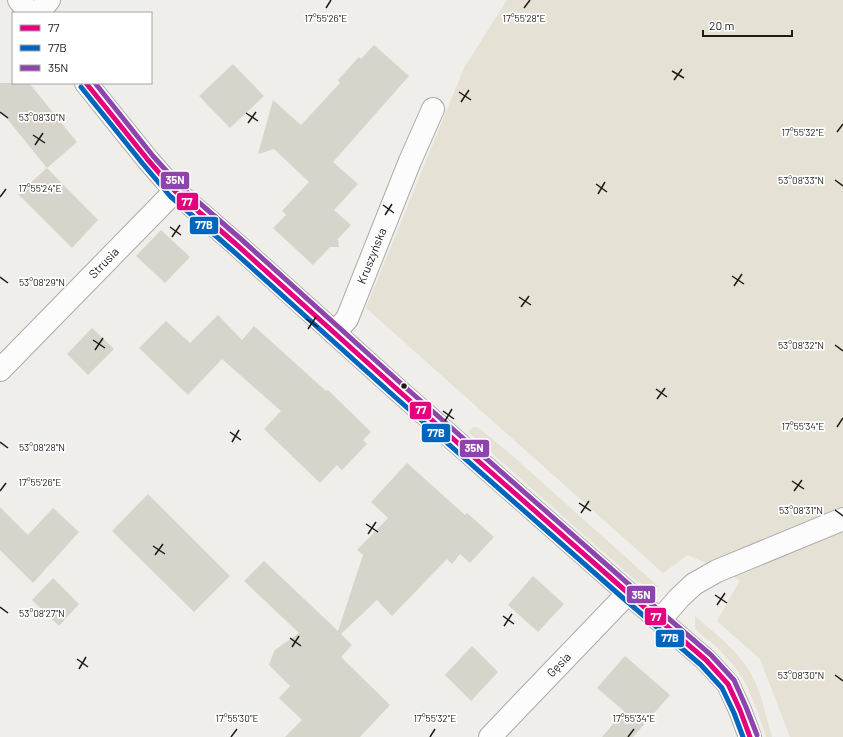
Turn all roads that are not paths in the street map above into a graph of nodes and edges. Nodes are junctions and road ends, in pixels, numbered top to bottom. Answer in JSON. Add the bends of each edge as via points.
{"nodes":[{"id":1,"x":19,"y":0,"type":"edge"},
{"id":2,"x":49,"y":0,"type":"edge"},
{"id":3,"x":29,"y":12,"type":"edge"},
{"id":4,"x":39,"y":12,"type":"edge"},
{"id":5,"x":87,"y":84,"type":"edge"},
{"id":6,"x":433,"y":109,"type":"dead end"},
{"id":7,"x":175,"y":191,"type":"junction"},
{"id":8,"x":334,"y":333,"type":"junction"},
{"id":9,"x":0,"y":370,"type":"edge"},
{"id":10,"x":843,"y":519,"type":"edge"},
{"id":11,"x":628,"y":593,"type":"junction"},
{"id":12,"x":660,"y":620,"type":"junction"},
{"id":13,"x":490,"y":737,"type":"edge"},
{"id":14,"x":750,"y":737,"type":"edge"}],
"edges":[{"from":1,"to":3,"type":"street"},
{"from":2,"to":4,"type":"street"},
{"from":5,"to":7,"type":"street"},
{"from":6,"to":8,"type":"street","name":"Kruszyńska","via":[[347,319]]},
{"from":7,"to":8,"type":"street"},
{"from":7,"to":9,"type":"street","name":"Strusia"},
{"from":8,"to":11,"type":"street"},
{"from":10,"to":12,"type":"street","via":[[717,571],[694,584]]},
{"from":11,"to":12,"type":"street"},
{"from":11,"to":13,"type":"street","name":"Gęsia"},
{"from":12,"to":14,"type":"street","via":[[706,660],[728,684]]}]}
